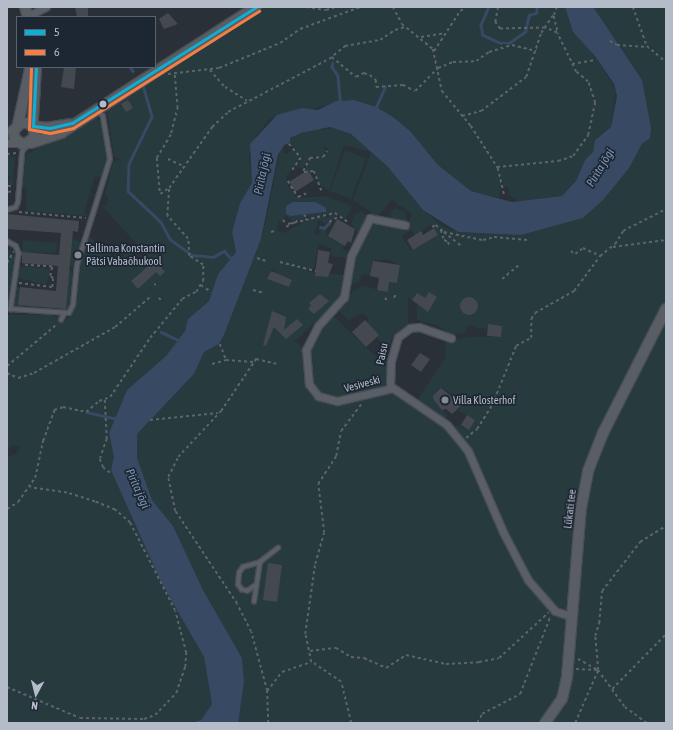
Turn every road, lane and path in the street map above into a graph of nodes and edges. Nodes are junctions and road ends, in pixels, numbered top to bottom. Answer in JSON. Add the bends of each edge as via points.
{"nodes":[{"id":1,"x":46,"y":7,"type":"edge"},
{"id":2,"x":256,"y":7,"type":"edge"},
{"id":3,"x":306,"y":7,"type":"edge"},
{"id":4,"x":335,"y":7,"type":"edge"},
{"id":5,"x":360,"y":7,"type":"edge"},
{"id":6,"x":392,"y":7,"type":"edge"},
{"id":7,"x":467,"y":7,"type":"edge"},
{"id":8,"x":498,"y":7,"type":"edge"},
{"id":9,"x":557,"y":7,"type":"edge"},
{"id":10,"x":633,"y":7,"type":"edge"},
{"id":11,"x":27,"y":13,"type":"edge"},
{"id":12,"x":554,"y":14,"type":"junction"},
{"id":13,"x":405,"y":28,"type":"junction"},
{"id":14,"x":544,"y":28,"type":"junction"},
{"id":15,"x":445,"y":33,"type":"junction"},
{"id":16,"x":558,"y":35,"type":"junction"},
{"id":17,"x":421,"y":37,"type":"junction"},
{"id":18,"x":610,"y":40,"type":"dead end"},
{"id":19,"x":648,"y":48,"type":"junction"},
{"id":20,"x":536,"y":51,"type":"junction"},
{"id":21,"x":434,"y":52,"type":"junction"},
{"id":22,"x":332,"y":56,"type":"junction"},
{"id":23,"x":594,"y":60,"type":"dead end"},
{"id":24,"x":666,"y":62,"type":"edge"},
{"id":25,"x":572,"y":64,"type":"junction"},
{"id":26,"x":30,"y":68,"type":"edge"},
{"id":27,"x":36,"y":68,"type":"edge"},
{"id":28,"x":438,"y":68,"type":"junction"},
{"id":29,"x":208,"y":69,"type":"junction"},
{"id":30,"x":247,"y":102,"type":"junction"},
{"id":31,"x":97,"y":108,"type":"junction"},
{"id":32,"x":462,"y":116,"type":"junction"},
{"id":33,"x":72,"y":123,"type":"junction"},
{"id":34,"x":33,"y":126,"type":"junction"},
{"id":35,"x":13,"y":128,"type":"edge"},
{"id":36,"x":7,"y":143,"type":"edge"},
{"id":37,"x":289,"y":144,"type":"dead end"},
{"id":38,"x":23,"y":147,"type":"junction"},
{"id":39,"x":326,"y":151,"type":"dead end"},
{"id":40,"x":7,"y":154,"type":"edge"},
{"id":41,"x":168,"y":159,"type":"dead end"},
{"id":42,"x":183,"y":166,"type":"junction"},
{"id":43,"x":497,"y":167,"type":"junction"},
{"id":44,"x":292,"y":171,"type":"dead end"},
{"id":45,"x":288,"y":181,"type":"dead end"},
{"id":46,"x":8,"y":186,"type":"dead end"},
{"id":47,"x":13,"y":186,"type":"dead end"},
{"id":48,"x":169,"y":188,"type":"junction"},
{"id":49,"x":309,"y":192,"type":"dead end"},
{"id":50,"x":322,"y":192,"type":"dead end"},
{"id":51,"x":504,"y":194,"type":"dead end"},
{"id":52,"x":666,"y":209,"type":"edge"},
{"id":53,"x":7,"y":210,"type":"edge"},
{"id":54,"x":18,"y":211,"type":"dead end"},
{"id":55,"x":304,"y":215,"type":"dead end"},
{"id":56,"x":328,"y":216,"type":"junction"},
{"id":57,"x":338,"y":217,"type":"junction"},
{"id":58,"x":310,"y":219,"type":"junction"},
{"id":59,"x":92,"y":220,"type":"junction"},
{"id":60,"x":283,"y":220,"type":"dead end"},
{"id":61,"x":297,"y":220,"type":"junction"},
{"id":62,"x":348,"y":222,"type":"dead end"},
{"id":63,"x":405,"y":225,"type":"dead end"},
{"id":64,"x":432,"y":227,"type":"dead end"},
{"id":65,"x":286,"y":228,"type":"dead end"},
{"id":66,"x":441,"y":230,"type":"junction"},
{"id":67,"x":274,"y":231,"type":"dead end"},
{"id":68,"x":271,"y":232,"type":"dead end"},
{"id":69,"x":444,"y":232,"type":"junction"},
{"id":70,"x":528,"y":240,"type":"dead end"},
{"id":71,"x":666,"y":240,"type":"edge"},
{"id":72,"x":7,"y":241,"type":"edge"},
{"id":73,"x":448,"y":246,"type":"dead end"},
{"id":74,"x":461,"y":246,"type":"dead end"},
{"id":75,"x":613,"y":247,"type":"junction"},
{"id":76,"x":572,"y":251,"type":"dead end"},
{"id":77,"x":12,"y":253,"type":"dead end"},
{"id":78,"x":600,"y":256,"type":"junction"},
{"id":79,"x":257,"y":258,"type":"dead end"},
{"id":80,"x":266,"y":261,"type":"dead end"},
{"id":81,"x":280,"y":262,"type":"dead end"},
{"id":82,"x":7,"y":263,"type":"edge"},
{"id":83,"x":520,"y":264,"type":"dead end"},
{"id":84,"x":18,"y":265,"type":"junction"},
{"id":85,"x":316,"y":271,"type":"dead end"},
{"id":86,"x":502,"y":279,"type":"dead end"},
{"id":87,"x":21,"y":283,"type":"dead end"},
{"id":88,"x":201,"y":285,"type":"junction"},
{"id":89,"x":253,"y":290,"type":"dead end"},
{"id":90,"x":211,"y":292,"type":"dead end"},
{"id":91,"x":264,"y":293,"type":"dead end"},
{"id":92,"x":395,"y":295,"type":"dead end"},
{"id":93,"x":151,"y":296,"type":"dead end"},
{"id":94,"x":394,"y":298,"type":"dead end"},
{"id":95,"x":666,"y":309,"type":"edge"},
{"id":96,"x":64,"y":314,"type":"junction"},
{"id":97,"x":61,"y":320,"type":"joint"},
{"id":98,"x":452,"y":338,"type":"dead end"},
{"id":99,"x":220,"y":344,"type":"dead end"},
{"id":100,"x":226,"y":360,"type":"junction"},
{"id":101,"x":254,"y":362,"type":"junction"},
{"id":102,"x":212,"y":364,"type":"dead end"},
{"id":103,"x":278,"y":364,"type":"dead end"},
{"id":104,"x":7,"y":366,"type":"edge"},
{"id":105,"x":7,"y":373,"type":"edge"},
{"id":106,"x":390,"y":387,"type":"junction"},
{"id":107,"x":366,"y":396,"type":"junction"},
{"id":108,"x":105,"y":400,"type":"junction"},
{"id":109,"x":218,"y":413,"type":"junction"},
{"id":110,"x":150,"y":420,"type":"dead end"},
{"id":111,"x":462,"y":440,"type":"junction"},
{"id":112,"x":112,"y":474,"type":"dead end"},
{"id":113,"x":30,"y":488,"type":"junction"},
{"id":114,"x":7,"y":509,"type":"edge"},
{"id":115,"x":666,"y":526,"type":"edge"},
{"id":116,"x":278,"y":548,"type":"dead end"},
{"id":117,"x":260,"y":562,"type":"junction"},
{"id":118,"x":256,"y":586,"type":"junction"},
{"id":119,"x":254,"y":602,"type":"dead end"},
{"id":120,"x":553,"y":609,"type":"junction"},
{"id":121,"x":573,"y":617,"type":"junction"},
{"id":122,"x":666,"y":634,"type":"edge"},
{"id":123,"x":309,"y":651,"type":"junction"},
{"id":124,"x":569,"y":654,"type":"junction"},
{"id":125,"x":311,"y":662,"type":"junction"},
{"id":126,"x":568,"y":669,"type":"junction"},
{"id":127,"x":598,"y":670,"type":"junction"},
{"id":128,"x":7,"y":687,"type":"edge"},
{"id":129,"x":612,"y":689,"type":"junction"},
{"id":130,"x":267,"y":691,"type":"junction"},
{"id":131,"x":269,"y":722,"type":"edge"},
{"id":132,"x":351,"y":723,"type":"edge"},
{"id":133,"x":477,"y":723,"type":"edge"},
{"id":134,"x":545,"y":723,"type":"edge"},
{"id":135,"x":575,"y":723,"type":"edge"},
{"id":136,"x":647,"y":723,"type":"edge"}],
"edges":[{"from":1,"to":11,"type":"street"},
{"from":2,"to":31,"type":"street"},
{"from":3,"to":4,"type":"path","via":[[326,10]]},
{"from":5,"to":29,"type":"path","via":[[300,29],[280,43],[258,53]]},
{"from":6,"to":13,"type":"path"},
{"from":7,"to":15,"type":"path","via":[[460,11]]},
{"from":8,"to":14,"type":"path","via":[[495,22],[500,29]]},
{"from":9,"to":12,"type":"path"},
{"from":10,"to":19,"type":"path"},
{"from":12,"to":14,"type":"path"},
{"from":12,"to":16,"type":"path"},
{"from":13,"to":17,"type":"path"},
{"from":13,"to":22,"type":"path","via":[[398,28],[380,40],[349,45]]},
{"from":14,"to":16,"type":"path"},
{"from":14,"to":20,"type":"path"},
{"from":15,"to":17,"type":"path"},
{"from":15,"to":21,"type":"path"},
{"from":16,"to":25,"type":"path"},
{"from":17,"to":21,"type":"path"},
{"from":18,"to":19,"type":"path","via":[[617,45],[640,44]]},
{"from":19,"to":24,"type":"path"},
{"from":20,"to":28,"type":"path","via":[[512,45],[489,52],[476,61],[457,61]]},
{"from":20,"to":32,"type":"path","via":[[526,77],[481,111]]},
{"from":21,"to":28,"type":"path"},
{"from":22,"to":28,"type":"path","via":[[356,77],[364,73],[370,75],[376,80],[376,87],[403,85],[415,91]]},
{"from":22,"to":30,"type":"path"},
{"from":23,"to":25,"type":"path"},
{"from":25,"to":43,"type":"path","via":[[576,72],[588,82],[595,103],[589,133],[580,149],[562,160]]},
{"from":26,"to":35,"type":"street"},
{"from":27,"to":34,"type":"street"},
{"from":28,"to":32,"type":"path","via":[[442,91]]},
{"from":29,"to":30,"type":"path","via":[[215,72],[225,87]]},
{"from":29,"to":48,"type":"path","via":[[175,75],[178,107],[171,135],[158,152],[156,169],[160,182],[158,194]]},
{"from":30,"to":42,"type":"path","via":[[221,118]]},
{"from":31,"to":33,"type":"street"},
{"from":31,"to":59,"type":"lane","via":[[103,117],[110,159]]},
{"from":32,"to":43,"type":"path"},
{"from":33,"to":34,"type":"street","via":[[50,128]]},
{"from":33,"to":38,"type":"street","via":[[56,136]]},
{"from":34,"to":35,"type":"street","via":[[28,123]]},
{"from":34,"to":38,"type":"street","via":[[35,137]]},
{"from":35,"to":38,"type":"street","via":[[13,136]]},
{"from":36,"to":38,"type":"street"},
{"from":37,"to":44,"type":"path","via":[[301,158]]},
{"from":38,"to":40,"type":"path"},
{"from":38,"to":53,"type":"lane","via":[[18,202]]},
{"from":39,"to":50,"type":"path","via":[[323,157],[310,158],[303,171],[314,171]]},
{"from":41,"to":42,"type":"path"},
{"from":42,"to":48,"type":"path"},
{"from":43,"to":51,"type":"path"},
{"from":45,"to":49,"type":"path","via":[[298,197]]},
{"from":46,"to":47,"type":"path"},
{"from":48,"to":88,"type":"path","via":[[167,216],[190,243],[189,256],[205,268]]},
{"from":52,"to":75,"type":"path","via":[[623,231]]},
{"from":54,"to":59,"type":"path"},
{"from":55,"to":58,"type":"path"},
{"from":56,"to":57,"type":"path","via":[[335,214]]},
{"from":56,"to":57,"type":"path","via":[[330,221]]},
{"from":56,"to":58,"type":"path"},
{"from":57,"to":62,"type":"path"},
{"from":58,"to":61,"type":"path"},
{"from":59,"to":96,"type":"lane","via":[[77,265],[71,310]]},
{"from":60,"to":61,"type":"path","via":[[286,224]]},
{"from":61,"to":65,"type":"path"},
{"from":63,"to":107,"type":"street","name":"Vesiveski","via":[[370,218],[351,256],[344,297],[318,326],[305,353],[309,384],[318,396],[337,401]]},
{"from":64,"to":66,"type":"path","via":[[436,225]]},
{"from":66,"to":69,"type":"path"},
{"from":66,"to":73,"type":"path","via":[[444,240],[449,242]]},
{"from":67,"to":68,"type":"path"},
{"from":69,"to":70,"type":"path","via":[[483,240],[494,237]]},
{"from":69,"to":74,"type":"path"},
{"from":71,"to":75,"type":"path"},
{"from":72,"to":84,"type":"lane","via":[[18,249]]},
{"from":75,"to":78,"type":"path"},
{"from":76,"to":78,"type":"path","via":[[575,254],[583,248]]},
{"from":77,"to":82,"type":"path"},
{"from":78,"to":111,"type":"path","via":[[574,291],[551,302],[532,316],[531,338],[516,346],[492,405],[477,429]]},
{"from":79,"to":80,"type":"path"},
{"from":81,"to":85,"type":"path"},
{"from":83,"to":86,"type":"path"},
{"from":84,"to":87,"type":"path","via":[[52,267],[52,287]]},
{"from":84,"to":96,"type":"lane","via":[[11,309]]},
{"from":88,"to":90,"type":"path"},
{"from":88,"to":108,"type":"path","via":[[180,302]]},
{"from":89,"to":91,"type":"path"},
{"from":92,"to":94,"type":"path"},
{"from":93,"to":105,"type":"path","via":[[116,327],[34,373],[18,378]]},
{"from":95,"to":121,"type":"street","name":"Lükati tee","via":[[603,433],[588,471],[581,508]]},
{"from":96,"to":97,"type":"lane"},
{"from":97,"to":104,"type":"path"},
{"from":98,"to":106,"type":"street","name":"Paisu","via":[[419,326],[412,327],[398,337],[391,361]]},
{"from":99,"to":100,"type":"path"},
{"from":100,"to":101,"type":"path"},
{"from":100,"to":102,"type":"path"},
{"from":101,"to":103,"type":"path","via":[[258,359]]},
{"from":101,"to":109,"type":"path"},
{"from":106,"to":107,"type":"street","name":"Vesiveski"},
{"from":106,"to":111,"type":"street","name":"Vesiveski","via":[[439,417]]},
{"from":107,"to":123,"type":"path","via":[[341,431],[336,456],[318,484],[324,533],[316,564],[305,634]]},
{"from":108,"to":112,"type":"path","via":[[107,439],[100,459],[103,466]]},
{"from":108,"to":113,"type":"path","via":[[84,412],[62,407],[54,410]]},
{"from":109,"to":110,"type":"path"},
{"from":109,"to":130,"type":"path","via":[[178,458],[168,477],[175,511],[237,604],[251,632]]},
{"from":111,"to":120,"type":"street","name":"Vesiveski","via":[[519,565],[536,591]]},
{"from":113,"to":114,"type":"path","via":[[18,502]]},
{"from":113,"to":128,"type":"path","via":[[67,493],[95,502],[115,510],[130,523],[175,611],[186,654],[185,667],[176,693],[155,715],[144,719],[80,718]]},
{"from":115,"to":127,"type":"path","via":[[640,542],[602,591],[595,636]]},
{"from":116,"to":117,"type":"lane"},
{"from":117,"to":118,"type":"lane"},
{"from":117,"to":118,"type":"lane","via":[[243,566],[238,573],[238,585],[242,590],[248,591]]},
{"from":118,"to":119,"type":"lane"},
{"from":120,"to":121,"type":"street","name":"Vesiveski"},
{"from":120,"to":123,"type":"path","via":[[499,658],[479,662],[446,664],[406,655],[386,668],[364,658],[350,657],[336,648]]},
{"from":120,"to":133,"type":"path","via":[[520,694],[482,714]]},
{"from":121,"to":124,"type":"street","name":"Lükati tee"},
{"from":122,"to":129,"type":"path"},
{"from":123,"to":125,"type":"path"},
{"from":124,"to":126,"type":"street","name":"Lükati tee"},
{"from":124,"to":127,"type":"path"},
{"from":125,"to":130,"type":"path","via":[[282,672]]},
{"from":125,"to":132,"type":"path","via":[[341,682]]},
{"from":126,"to":127,"type":"path"},
{"from":126,"to":134,"type":"street","name":"Lükati tee","via":[[562,699]]},
{"from":127,"to":129,"type":"path"},
{"from":127,"to":135,"type":"path"},
{"from":129,"to":136,"type":"path","via":[[625,707]]},
{"from":130,"to":131,"type":"path"}]}
